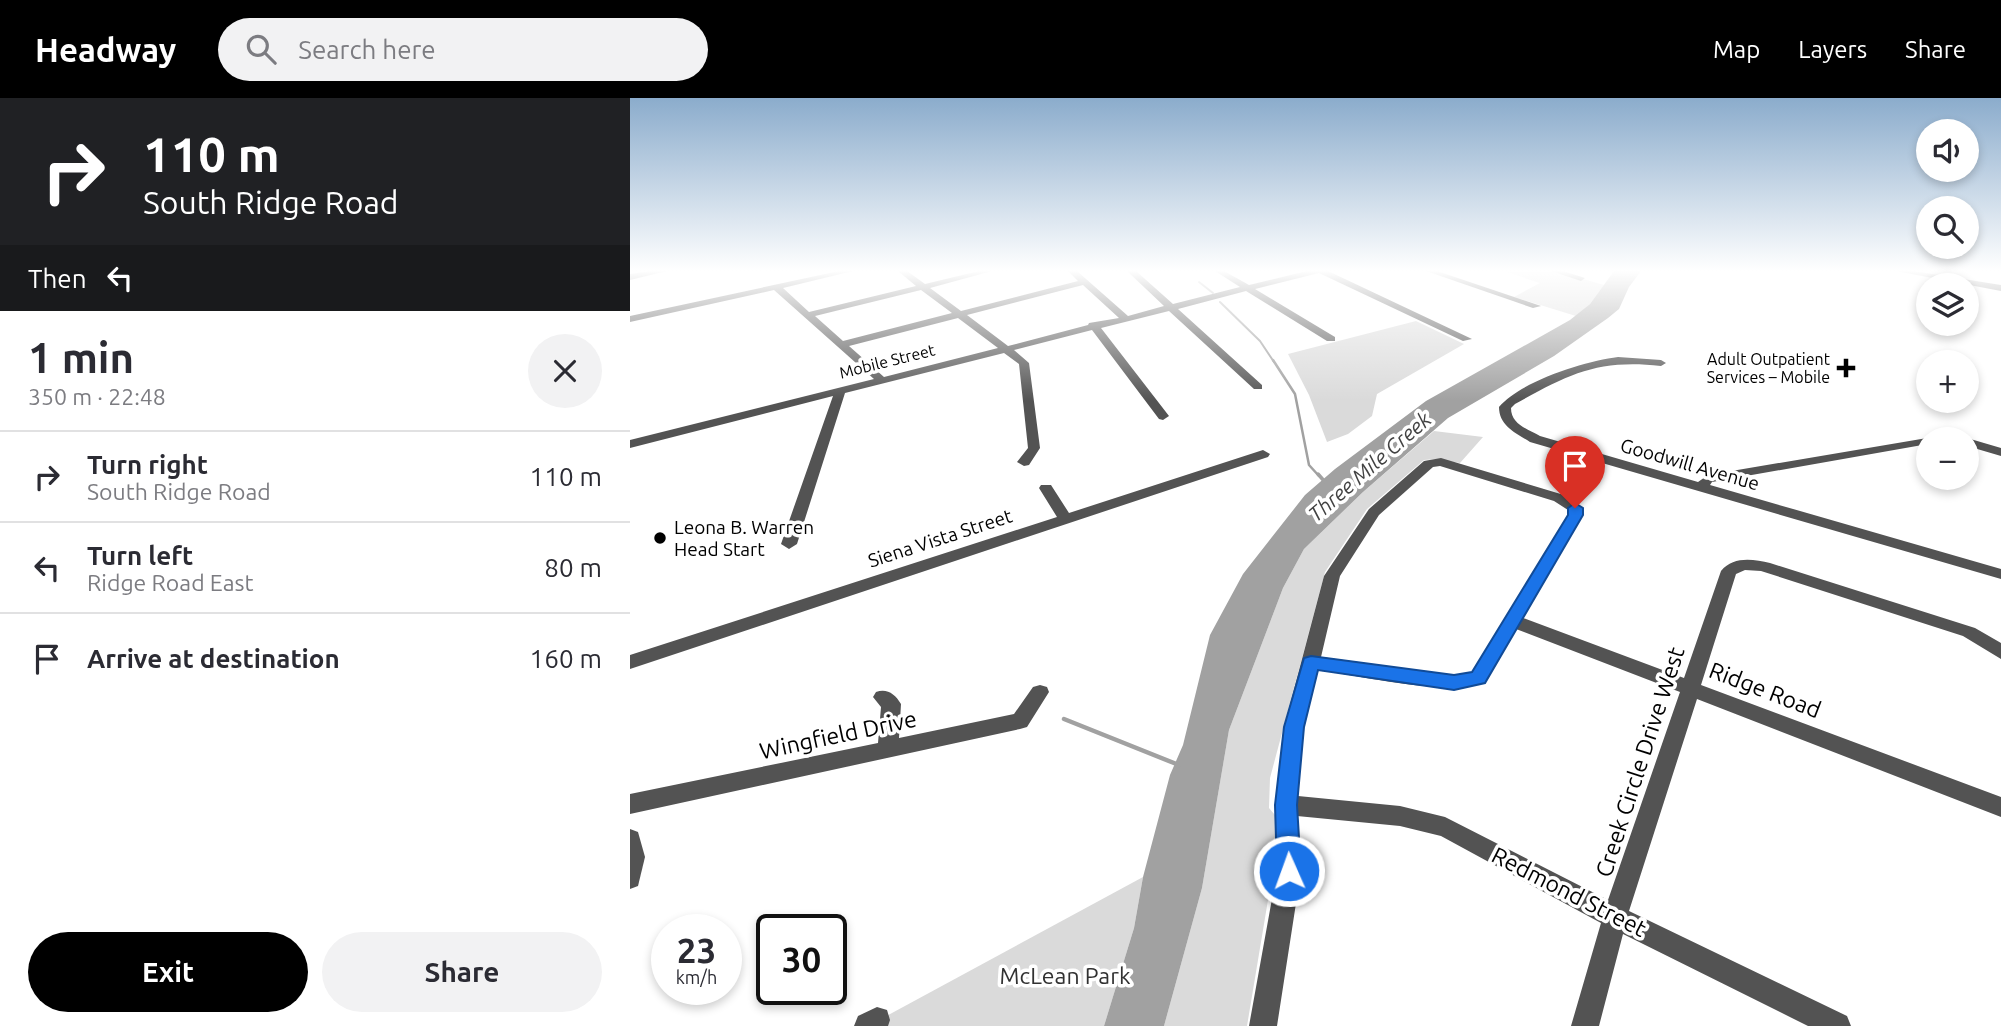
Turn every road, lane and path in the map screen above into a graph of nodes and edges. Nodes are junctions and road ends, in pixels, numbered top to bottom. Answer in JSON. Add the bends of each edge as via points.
{"nodes":[{"id":1,"x":651,"y":314,"type":"edge"},
{"id":2,"x":959,"y":314,"type":"edge"},
{"id":3,"x":960,"y":314,"type":"edge"},
{"id":4,"x":1121,"y":314,"type":"edge"},
{"id":5,"x":1136,"y":314,"type":"edge"},
{"id":6,"x":1181,"y":314,"type":"edge"},
{"id":7,"x":1292,"y":314,"type":"edge"},
{"id":8,"x":1414,"y":314,"type":"edge"},
{"id":9,"x":807,"y":315,"type":"edge"},
{"id":10,"x":1124,"y":317,"type":"junction"},
{"id":11,"x":630,"y":319,"type":"edge"},
{"id":12,"x":1093,"y":325,"type":"junction"},
{"id":13,"x":1331,"y":339,"type":"dead end"},
{"id":14,"x":1467,"y":339,"type":"dead end"},
{"id":15,"x":840,"y":345,"type":"junction"},
{"id":16,"x":1006,"y":347,"type":"junction"},
{"id":17,"x":1661,"y":363,"type":"dead end"},
{"id":18,"x":880,"y":379,"type":"junction"},
{"id":19,"x":1258,"y":387,"type":"dead end"},
{"id":20,"x":841,"y":389,"type":"junction"},
{"id":21,"x":1163,"y":416,"type":"dead end"},
{"id":22,"x":1916,"y":442,"type":"edge"},
{"id":23,"x":630,"y":444,"type":"edge"},
{"id":24,"x":1979,"y":446,"type":"edge"},
{"id":25,"x":2001,"y":452,"type":"edge"},
{"id":26,"x":1263,"y":454,"type":"dead end"},
{"id":27,"x":1024,"y":463,"type":"dead end"},
{"id":28,"x":1700,"y":487,"type":"junction"},
{"id":29,"x":1046,"y":488,"type":"dead end"},
{"id":30,"x":1066,"y":519,"type":"junction"},
{"id":31,"x":789,"y":544,"type":"dead end"},
{"id":32,"x":2001,"y":574,"type":"edge"},
{"id":33,"x":1511,"y":620,"type":"junction"},
{"id":34,"x":1998,"y":649,"type":"edge"},
{"id":35,"x":630,"y":662,"type":"edge"},
{"id":36,"x":1311,"y":662,"type":"junction"},
{"id":37,"x":1693,"y":688,"type":"junction"},
{"id":38,"x":1040,"y":692,"type":"dead end"},
{"id":39,"x":883,"y":697,"type":"dead end"},
{"id":40,"x":888,"y":750,"type":"junction"},
{"id":41,"x":630,"y":804,"type":"edge"},
{"id":42,"x":1286,"y":805,"type":"junction"},
{"id":43,"x":2001,"y":807,"type":"edge"},
{"id":44,"x":630,"y":839,"type":"edge"},
{"id":45,"x":630,"y":878,"type":"edge"},
{"id":46,"x":1615,"y":917,"type":"junction"},
{"id":47,"x":1263,"y":1026,"type":"edge"},
{"id":48,"x":1585,"y":1026,"type":"edge"},
{"id":49,"x":1837,"y":1026,"type":"edge"}],
"edges":[{"from":1,"to":11,"type":"street"},
{"from":2,"to":15,"type":"street"},
{"from":3,"to":16,"type":"street"},
{"from":4,"to":10,"type":"street"},
{"from":5,"to":10,"type":"street","name":"Mobile Street"},
{"from":6,"to":19,"type":"street"},
{"from":7,"to":13,"type":"street"},
{"from":8,"to":14,"type":"street"},
{"from":9,"to":15,"type":"street"},
{"from":10,"to":12,"type":"street","name":"Mobile Street"},
{"from":12,"to":16,"type":"street","name":"Mobile Street"},
{"from":12,"to":21,"type":"street"},
{"from":15,"to":18,"type":"street"},
{"from":16,"to":18,"type":"street","name":"Mobile Street"},
{"from":16,"to":27,"type":"street","via":[[1026,370],[1034,447]]},
{"from":17,"to":28,"type":"street","name":"Goodwill Avenue","via":[[1616,359],[1588,364],[1511,401],[1505,415],[1514,427],[1535,439]]},
{"from":18,"to":20,"type":"street","name":"Mobile Street"},
{"from":20,"to":23,"type":"street","name":"Mobile Street"},
{"from":20,"to":31,"type":"street"},
{"from":22,"to":28,"type":"street","via":[[1735,474],[1708,480]]},
{"from":24,"to":25,"type":"street"},
{"from":26,"to":30,"type":"street","name":"Siena Vista Street"},
{"from":28,"to":32,"type":"street","name":"Goodwill Avenue"},
{"from":29,"to":30,"type":"street"},
{"from":30,"to":35,"type":"street","name":"Siena Vista Street"},
{"from":33,"to":36,"type":"street","via":[[1478,678],[1454,682]]},
{"from":33,"to":36,"type":"street","via":[[1576,515],[1575,508],[1559,498],[1441,462],[1429,464],[1374,512],[1332,576]]},
{"from":33,"to":37,"type":"street","name":"Ridge Road"},
{"from":34,"to":37,"type":"street","name":"Creek Circle Drive West","via":[[1956,628],[1764,567],[1735,565],[1729,571]]},
{"from":36,"to":42,"type":"street","via":[[1294,727]]},
{"from":37,"to":43,"type":"street","name":"Ridge Road"},
{"from":37,"to":46,"type":"street","name":"Creek Circle Drive West"},
{"from":38,"to":40,"type":"street","name":"Wingfield Drive","via":[[1020,721]]},
{"from":39,"to":40,"type":"street","via":[[891,704]]},
{"from":40,"to":41,"type":"street","name":"Wingfield Drive"},
{"from":42,"to":46,"type":"street","name":"Redmond Street","via":[[1400,816],[1445,827]]},
{"from":42,"to":47,"type":"street","via":[[1289,871]]},
{"from":44,"to":45,"type":"street","via":[[634,857]]},
{"from":46,"to":48,"type":"street","name":"Creek Circle Drive West"},
{"from":46,"to":49,"type":"street","name":"Redmond Street"}]}
